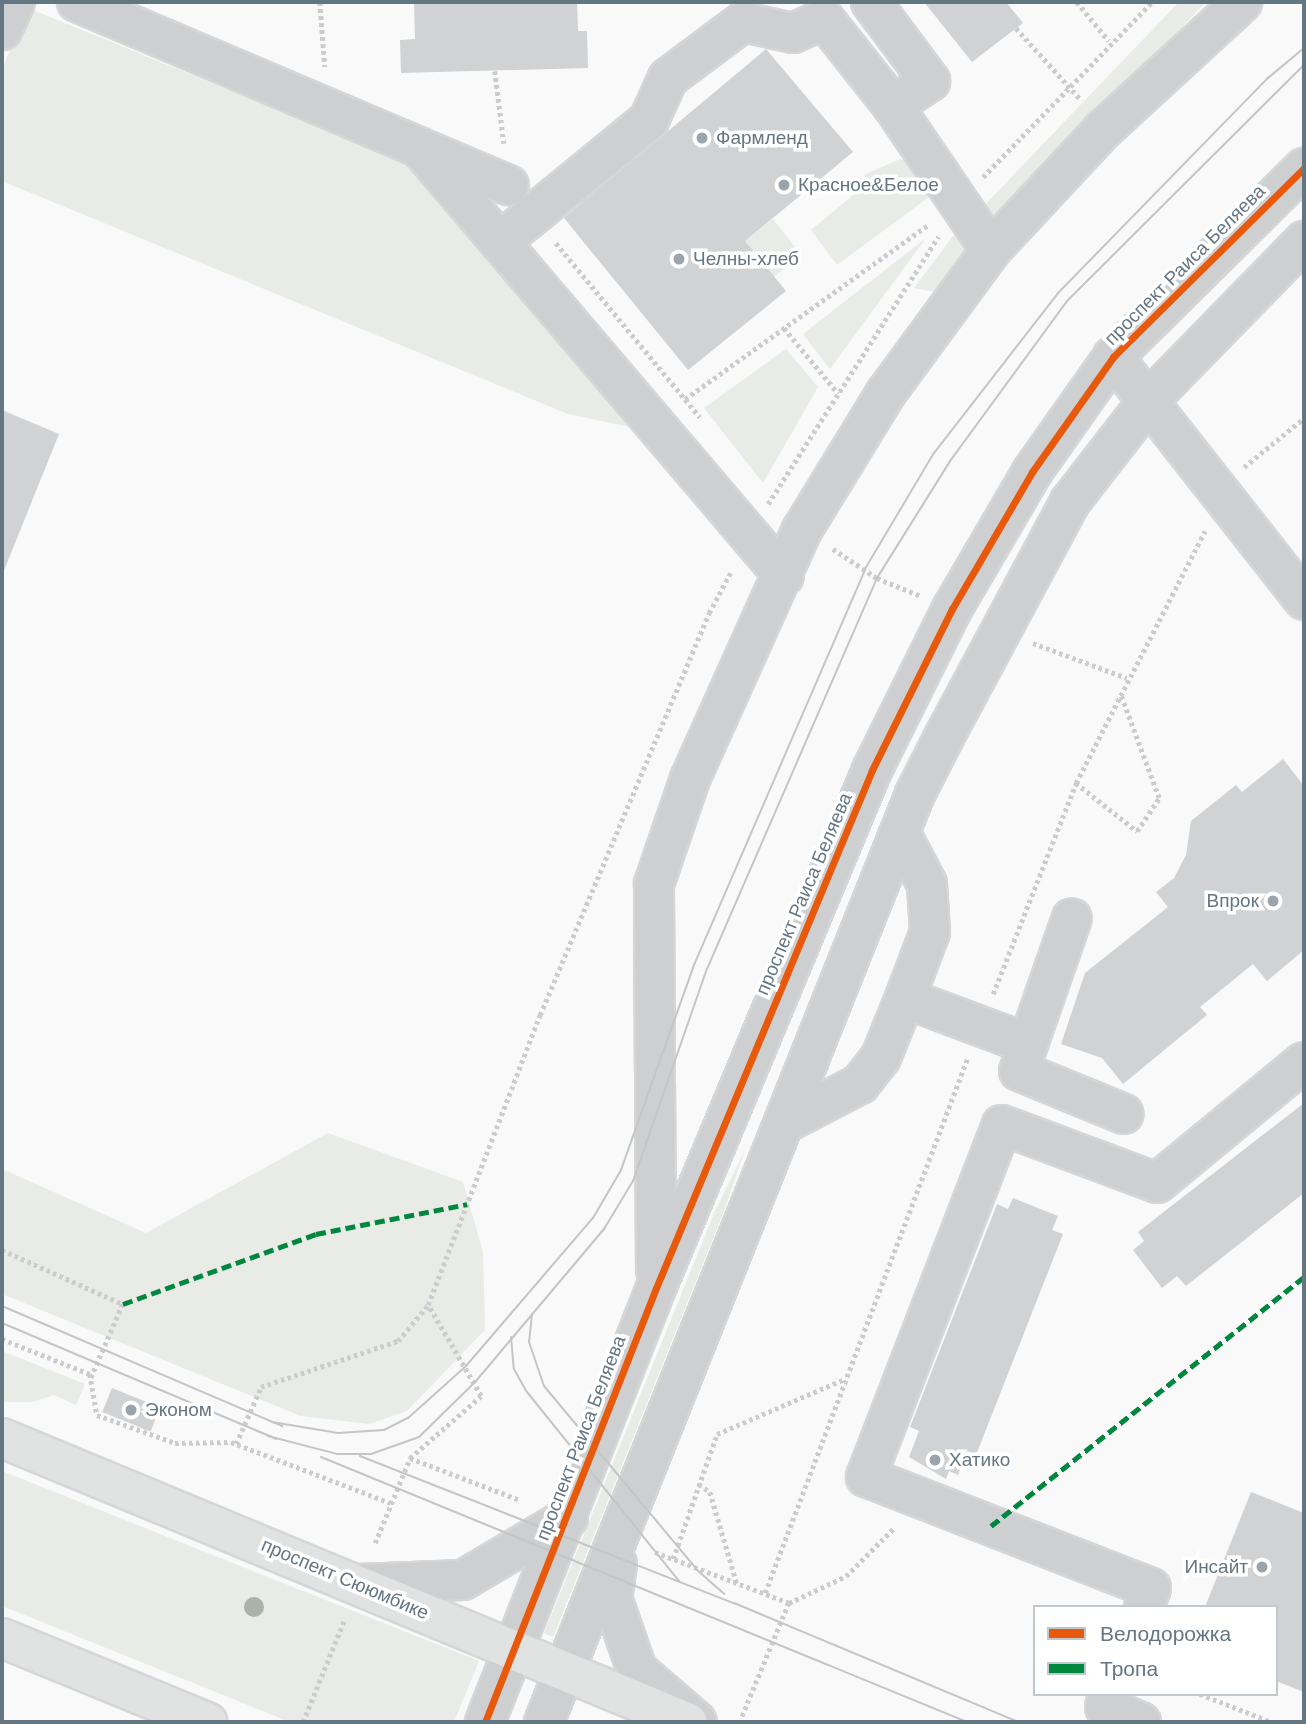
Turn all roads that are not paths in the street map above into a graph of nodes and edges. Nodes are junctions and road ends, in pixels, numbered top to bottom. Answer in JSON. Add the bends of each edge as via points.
{"nodes":[{"id":1,"x":15,"y":2,"type":"edge"},
{"id":2,"x":77,"y":2,"type":"edge"},
{"id":3,"x":871,"y":2,"type":"edge"},
{"id":4,"x":1242,"y":2,"type":"edge"},
{"id":5,"x":2,"y":30,"type":"edge"},
{"id":6,"x":893,"y":106,"type":"junction"},
{"id":7,"x":419,"y":147,"type":"junction"},
{"id":8,"x":1304,"y":168,"type":"edge"},
{"id":9,"x":509,"y":185,"type":"road end"},
{"id":10,"x":1304,"y":241,"type":"edge"},
{"id":11,"x":500,"y":242,"type":"junction"},
{"id":12,"x":991,"y":250,"type":"junction"},
{"id":13,"x":1113,"y":357,"type":"junction"},
{"id":14,"x":1150,"y":399,"type":"junction"},
{"id":15,"x":784,"y":576,"type":"junction"},
{"id":16,"x":1304,"y":600,"type":"edge"},
{"id":17,"x":900,"y":832,"type":"junction"},
{"id":18,"x":1072,"y":918,"type":"dead end"},
{"id":19,"x":905,"y":998,"type":"junction"},
{"id":20,"x":1028,"y":1044,"type":"junction"},
{"id":21,"x":1304,"y":1062,"type":"edge"},
{"id":22,"x":1124,"y":1114,"type":"dead end"},
{"id":23,"x":785,"y":1123,"type":"junction"},
{"id":24,"x":656,"y":1288,"type":"junction"},
{"id":25,"x":2,"y":1438,"type":"edge"},
{"id":26,"x":568,"y":1518,"type":"junction"},
{"id":27,"x":638,"y":1545,"type":"junction"},
{"id":28,"x":354,"y":1596,"type":"junction"},
{"id":29,"x":1145,"y":1605,"type":"edge"},
{"id":30,"x":2,"y":1638,"type":"edge"},
{"id":31,"x":514,"y":1650,"type":"junction"},
{"id":32,"x":565,"y":1672,"type":"junction"},
{"id":33,"x":1109,"y":1696,"type":"edge"},
{"id":34,"x":207,"y":1722,"type":"edge"},
{"id":35,"x":485,"y":1722,"type":"edge"},
{"id":36,"x":544,"y":1722,"type":"edge"},
{"id":37,"x":687,"y":1722,"type":"edge"},
{"id":38,"x":697,"y":1722,"type":"edge"},
{"id":39,"x":1141,"y":1722,"type":"edge"}],
"edges":[{"from":1,"to":5,"type":"street"},
{"from":2,"to":7,"type":"street"},
{"from":3,"to":6,"type":"street","via":[[930,81]]},
{"from":4,"to":12,"type":"street","via":[[1103,130]]},
{"from":6,"to":11,"type":"street","via":[[824,19],[793,33],[743,22],[668,78],[649,120]]},
{"from":6,"to":12,"type":"street"},
{"from":7,"to":9,"type":"street"},
{"from":7,"to":11,"type":"street"},
{"from":8,"to":13,"type":"street","name":"проспект Раиса Беляева"},
{"from":10,"to":14,"type":"street"},
{"from":11,"to":15,"type":"street"},
{"from":12,"to":15,"type":"street","via":[[886,393],[802,530]]},
{"from":13,"to":14,"type":"street"},
{"from":13,"to":24,"type":"street","name":"проспект Раиса Беляева","via":[[1032,472],[952,609],[872,770]]},
{"from":14,"to":16,"type":"street"},
{"from":14,"to":17,"type":"street","via":[[1070,502],[999,630]]},
{"from":15,"to":24,"type":"street","via":[[690,779],[654,884]]},
{"from":17,"to":19,"type":"street","via":[[927,884],[930,932]]},
{"from":17,"to":23,"type":"street"},
{"from":18,"to":20,"type":"street"},
{"from":19,"to":20,"type":"street"},
{"from":19,"to":23,"type":"street","via":[[881,1058],[860,1084]]},
{"from":20,"to":22,"type":"street","via":[[1019,1071]]},
{"from":21,"to":29,"type":"street","via":[[1157,1183],[1002,1125],[866,1478],[1151,1588]]},
{"from":23,"to":27,"type":"street"},
{"from":24,"to":26,"type":"street","name":"проспект Раиса Беляева"},
{"from":25,"to":28,"type":"main road","name":"проспект Сююмбике"},
{"from":26,"to":28,"type":"street","via":[[463,1580]]},
{"from":26,"to":31,"type":"street","name":"проспект Раиса Беляева"},
{"from":27,"to":32,"type":"street"},
{"from":27,"to":38,"type":"street","via":[[612,1598],[637,1670]]},
{"from":28,"to":31,"type":"main road","name":"проспект Сююмбике"},
{"from":30,"to":34,"type":"main road"},
{"from":31,"to":32,"type":"main road","name":"проспект Сююмбике"},
{"from":31,"to":35,"type":"street","name":"проспект Раиса Беляева"},
{"from":32,"to":36,"type":"street"},
{"from":32,"to":37,"type":"main road","name":"проспект Сююмбике"},
{"from":33,"to":39,"type":"street","via":[[1105,1707]]}]}
